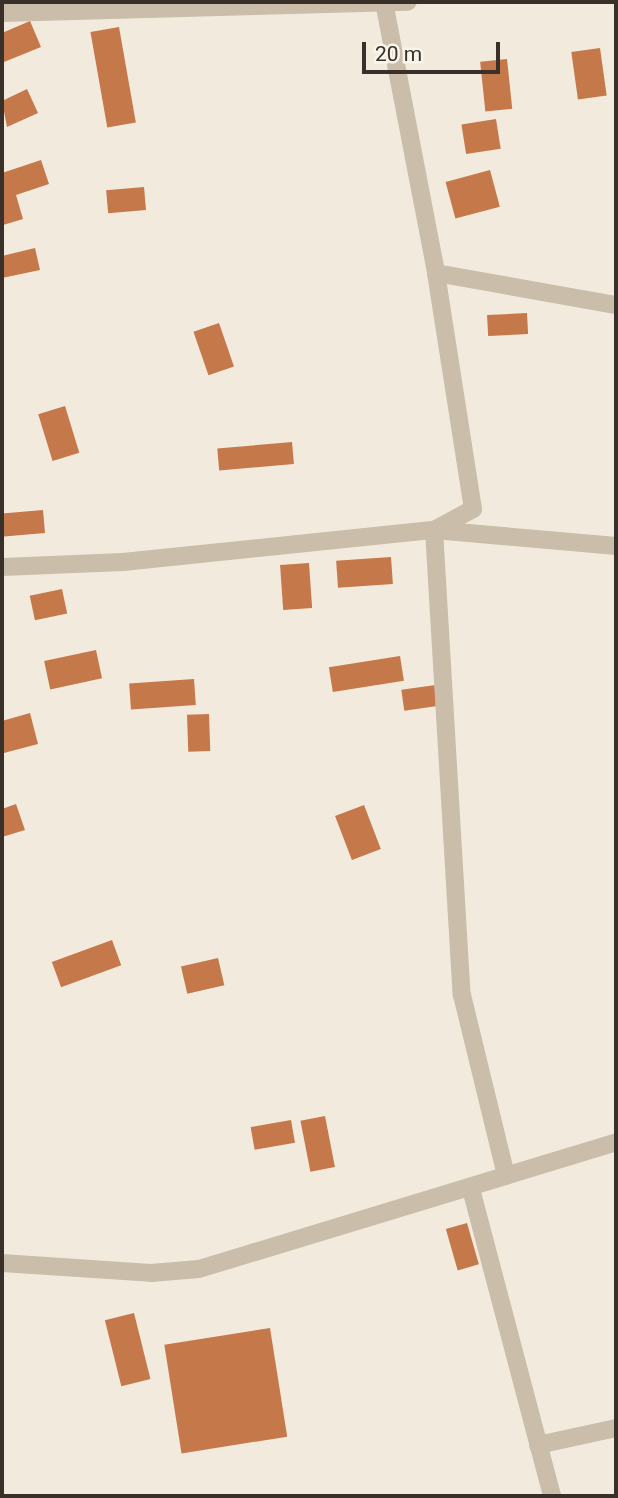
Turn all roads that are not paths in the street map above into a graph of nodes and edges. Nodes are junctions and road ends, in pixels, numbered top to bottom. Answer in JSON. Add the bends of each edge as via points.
{"nodes":[{"id":1,"x":384,"y":2,"type":"edge"},
{"id":2,"x":408,"y":2,"type":"edge"},
{"id":3,"x":2,"y":13,"type":"edge"},
{"id":4,"x":436,"y":273,"type":"junction"},
{"id":5,"x":616,"y":305,"type":"edge"},
{"id":6,"x":434,"y":530,"type":"junction"},
{"id":7,"x":616,"y":545,"type":"edge"},
{"id":8,"x":2,"y":566,"type":"edge"},
{"id":9,"x":616,"y":1142,"type":"edge"},
{"id":10,"x":506,"y":1176,"type":"junction"},
{"id":11,"x":471,"y":1189,"type":"junction"},
{"id":12,"x":2,"y":1263,"type":"edge"},
{"id":13,"x":616,"y":1427,"type":"edge"},
{"id":14,"x":538,"y":1445,"type":"junction"},
{"id":15,"x":552,"y":1496,"type":"edge"}],
"edges":[{"from":1,"to":2,"type":"street"},
{"from":1,"to":3,"type":"street"},
{"from":1,"to":4,"type":"street"},
{"from":4,"to":5,"type":"street"},
{"from":4,"to":6,"type":"street","via":[[473,509]]},
{"from":6,"to":7,"type":"street"},
{"from":6,"to":8,"type":"street","via":[[123,562]]},
{"from":6,"to":10,"type":"street","via":[[462,995]]},
{"from":9,"to":10,"type":"street"},
{"from":10,"to":11,"type":"street"},
{"from":11,"to":12,"type":"street","via":[[199,1269],[151,1273]]},
{"from":11,"to":14,"type":"street"},
{"from":13,"to":14,"type":"street"},
{"from":14,"to":15,"type":"street"}]}
